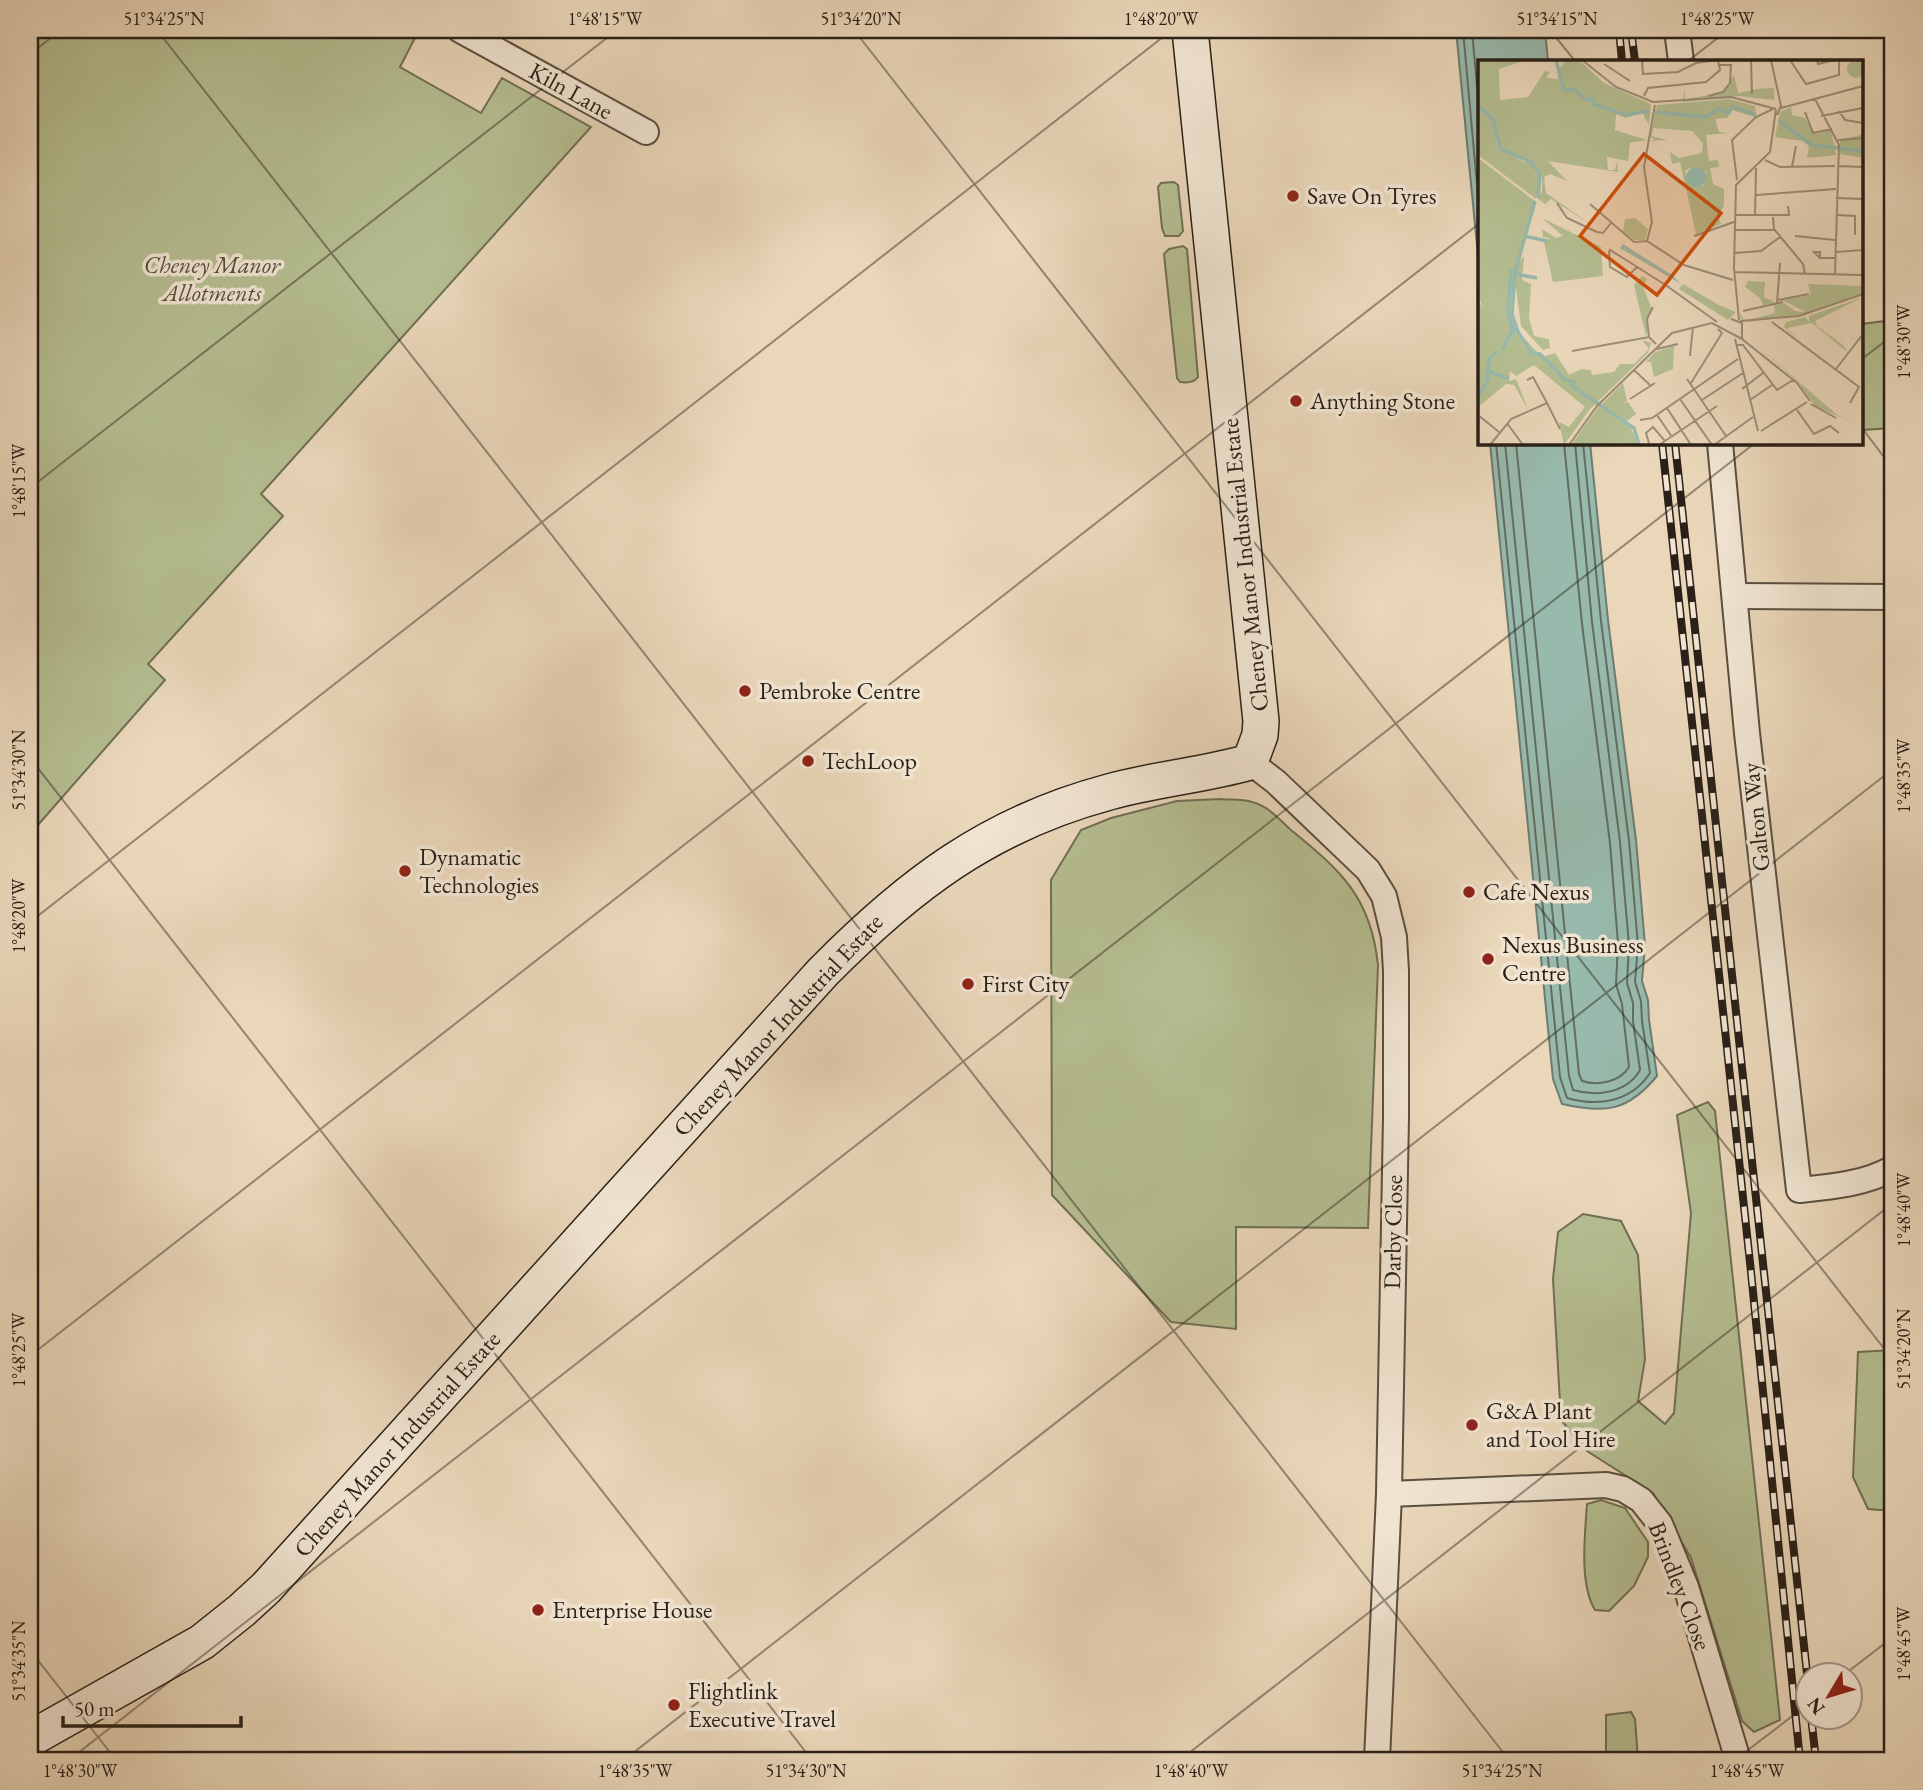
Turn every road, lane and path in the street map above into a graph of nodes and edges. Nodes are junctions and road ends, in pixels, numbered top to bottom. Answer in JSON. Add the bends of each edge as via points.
{"nodes":[{"id":1,"x":460,"y":30,"type":"edge"},
{"id":2,"x":1190,"y":30,"type":"edge"},
{"id":3,"x":1677,"y":30,"type":"edge"},
{"id":4,"x":1681,"y":60,"type":"edge"},
{"id":5,"x":646,"y":132,"type":"dead end"},
{"id":6,"x":1720,"y":444,"type":"edge"},
{"id":7,"x":1736,"y":596,"type":"junction"},
{"id":8,"x":1893,"y":597,"type":"edge"},
{"id":9,"x":1250,"y":762,"type":"junction"},
{"id":10,"x":1893,"y":1168,"type":"edge"},
{"id":11,"x":1389,"y":1494,"type":"junction"},
{"id":12,"x":30,"y":1739,"type":"edge"},
{"id":13,"x":1377,"y":1760,"type":"edge"},
{"id":14,"x":1738,"y":1760,"type":"edge"}],
"edges":[{"from":1,"to":5,"type":"street","name":"Kiln Lane"},
{"from":2,"to":9,"type":"street","name":"Cheney Manor Industrial Estate","via":[[1261,721]]},
{"from":3,"to":4,"type":"street"},
{"from":6,"to":7,"type":"street","name":"Galton Way"},
{"from":7,"to":8,"type":"street"},
{"from":7,"to":10,"type":"street","name":"Galton Way","via":[[1747,733],[1799,1190],[1870,1178]]},
{"from":9,"to":11,"type":"street","name":"Darby Close","via":[[1368,870],[1384,896],[1392,922],[1396,971]]},
{"from":9,"to":12,"type":"street","name":"Cheney Manor Industrial Estate","via":[[1068,804],[995,834],[918,884],[823,972],[266,1588],[202,1642]]},
{"from":11,"to":13,"type":"street","name":"Darby Close"},
{"from":11,"to":14,"type":"street","name":"Brindley Close","via":[[1606,1485],[1641,1500],[1660,1524],[1686,1587]]}]}
